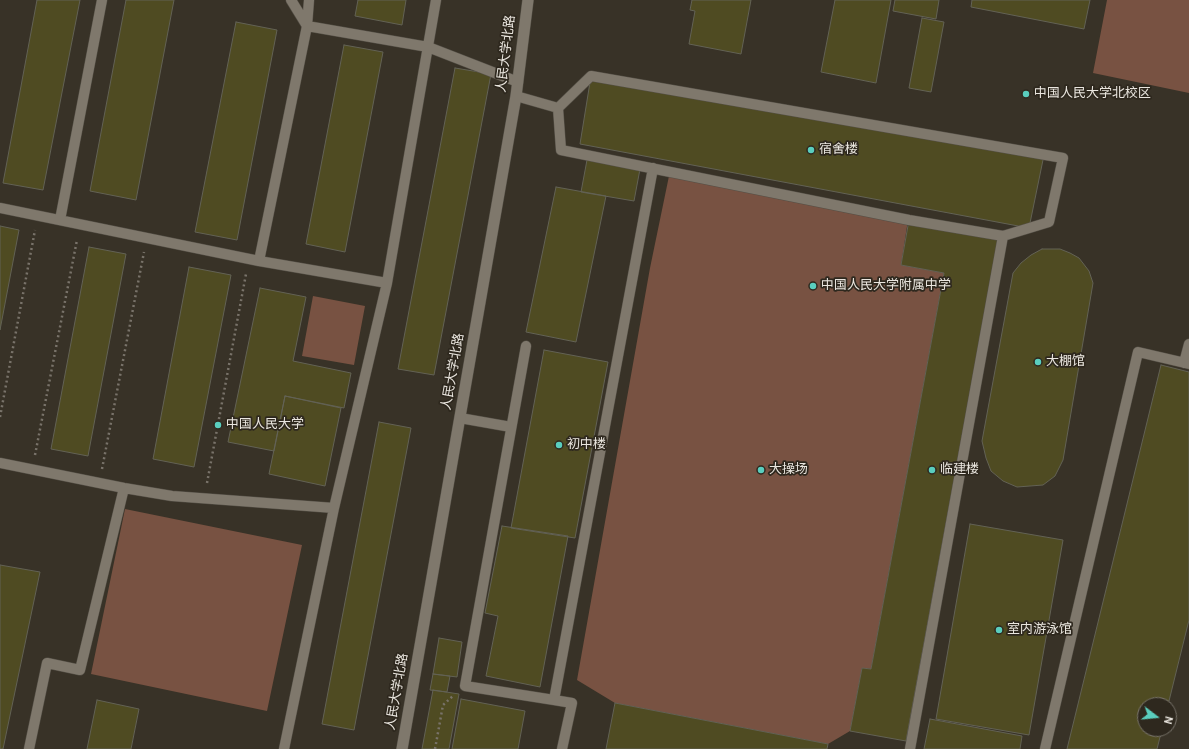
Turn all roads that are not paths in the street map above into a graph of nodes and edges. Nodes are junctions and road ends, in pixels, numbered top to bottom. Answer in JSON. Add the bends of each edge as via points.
{"nodes":[{"id":1,"x":102,"y":0,"type":"edge"},
{"id":2,"x":291,"y":0,"type":"edge"},
{"id":3,"x":309,"y":0,"type":"edge"},
{"id":4,"x":436,"y":0,"type":"edge"},
{"id":5,"x":528,"y":0,"type":"edge"},
{"id":6,"x":307,"y":26,"type":"junction"},
{"id":7,"x":428,"y":47,"type":"junction"},
{"id":8,"x":518,"y":82,"type":"junction"},
{"id":9,"x":516,"y":96,"type":"junction"},
{"id":10,"x":558,"y":108,"type":"junction"},
{"id":11,"x":653,"y":168,"type":"junction"},
{"id":12,"x":0,"y":208,"type":"edge"},
{"id":13,"x":60,"y":220,"type":"junction"},
{"id":14,"x":1004,"y":236,"type":"junction"},
{"id":15,"x":259,"y":261,"type":"junction"},
{"id":16,"x":387,"y":283,"type":"junction"},
{"id":17,"x":1189,"y":344,"type":"edge"},
{"id":18,"x":526,"y":346,"type":"dead end"},
{"id":19,"x":1187,"y":364,"type":"edge"},
{"id":20,"x":460,"y":418,"type":"junction"},
{"id":21,"x":511,"y":427,"type":"junction"},
{"id":22,"x":0,"y":463,"type":"edge"},
{"id":23,"x":124,"y":488,"type":"junction"},
{"id":24,"x":334,"y":508,"type":"junction"},
{"id":25,"x":554,"y":700,"type":"junction"},
{"id":26,"x":29,"y":749,"type":"edge"},
{"id":27,"x":284,"y":749,"type":"edge"},
{"id":28,"x":402,"y":749,"type":"edge"},
{"id":29,"x":562,"y":749,"type":"edge"},
{"id":30,"x":910,"y":749,"type":"edge"},
{"id":31,"x":1045,"y":749,"type":"edge"}],
"edges":[{"from":1,"to":13,"type":"lane"},
{"from":2,"to":6,"type":"lane"},
{"from":3,"to":6,"type":"lane"},
{"from":4,"to":7,"type":"lane"},
{"from":5,"to":8,"type":"street","name":"人民大学北路"},
{"from":6,"to":7,"type":"lane"},
{"from":6,"to":15,"type":"lane"},
{"from":7,"to":8,"type":"lane"},
{"from":7,"to":16,"type":"lane"},
{"from":8,"to":9,"type":"street","name":"人民大学北路"},
{"from":9,"to":10,"type":"lane"},
{"from":9,"to":20,"type":"street","name":"人民大学北路"},
{"from":10,"to":11,"type":"lane","via":[[561,150]]},
{"from":10,"to":14,"type":"lane","via":[[591,76],[1064,158],[1049,222]]},
{"from":11,"to":14,"type":"lane","via":[[909,220]]},
{"from":11,"to":25,"type":"lane"},
{"from":12,"to":13,"type":"lane"},
{"from":13,"to":15,"type":"lane"},
{"from":14,"to":30,"type":"lane"},
{"from":15,"to":16,"type":"lane"},
{"from":16,"to":24,"type":"lane"},
{"from":17,"to":19,"type":"lane"},
{"from":18,"to":21,"type":"lane"},
{"from":19,"to":31,"type":"lane","via":[[1138,352]]},
{"from":20,"to":21,"type":"lane"},
{"from":20,"to":28,"type":"street","name":"人民大学北路"},
{"from":21,"to":25,"type":"lane","via":[[465,686]]},
{"from":22,"to":23,"type":"lane"},
{"from":23,"to":24,"type":"lane","via":[[172,496]]},
{"from":23,"to":26,"type":"lane","via":[[80,670],[47,663]]},
{"from":24,"to":27,"type":"lane"},
{"from":25,"to":29,"type":"lane","via":[[572,704]]}]}
